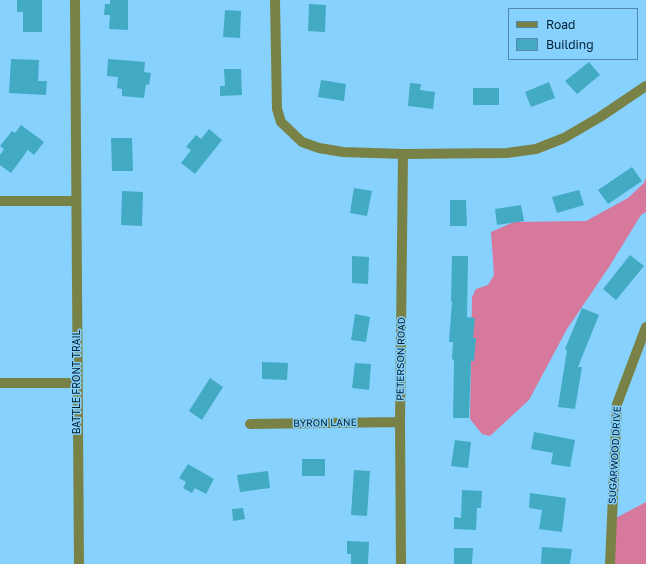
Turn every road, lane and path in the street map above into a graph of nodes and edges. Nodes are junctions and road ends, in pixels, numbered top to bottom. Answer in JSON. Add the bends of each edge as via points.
{"nodes":[{"id":1,"x":75,"y":0,"type":"edge"},
{"id":2,"x":275,"y":0,"type":"edge"},
{"id":3,"x":646,"y":86,"type":"edge"},
{"id":4,"x":402,"y":154,"type":"junction"},
{"id":5,"x":0,"y":201,"type":"edge"},
{"id":6,"x":76,"y":201,"type":"junction"},
{"id":7,"x":646,"y":327,"type":"edge"},
{"id":8,"x":0,"y":383,"type":"edge"},
{"id":9,"x":77,"y":383,"type":"junction"},
{"id":10,"x":400,"y":422,"type":"junction"},
{"id":11,"x":250,"y":424,"type":"dead end"},
{"id":12,"x":79,"y":564,"type":"edge"},
{"id":13,"x":401,"y":564,"type":"edge"},
{"id":14,"x":610,"y":564,"type":"edge"}],
"edges":[{"from":1,"to":6,"type":"street","name":"BATTLE FRONT TRAIL"},
{"from":2,"to":4,"type":"street","via":[[277,110],[281,122],[302,142],[319,148],[343,152]]},
{"from":3,"to":4,"type":"street","via":[[564,138],[536,149],[507,153]]},
{"from":4,"to":10,"type":"street","name":"PETERSON ROAD"},
{"from":5,"to":6,"type":"street"},
{"from":6,"to":9,"type":"street","name":"BATTLE FRONT TRAIL"},
{"from":7,"to":14,"type":"street","name":"SUGARWOOD DRIVE","via":[[617,404]]},
{"from":8,"to":9,"type":"street"},
{"from":9,"to":12,"type":"street","name":"BATTLE FRONT TRAIL"},
{"from":10,"to":11,"type":"street","name":"BYRON LANE"},
{"from":10,"to":13,"type":"street","name":"PETERSON ROAD"}]}
